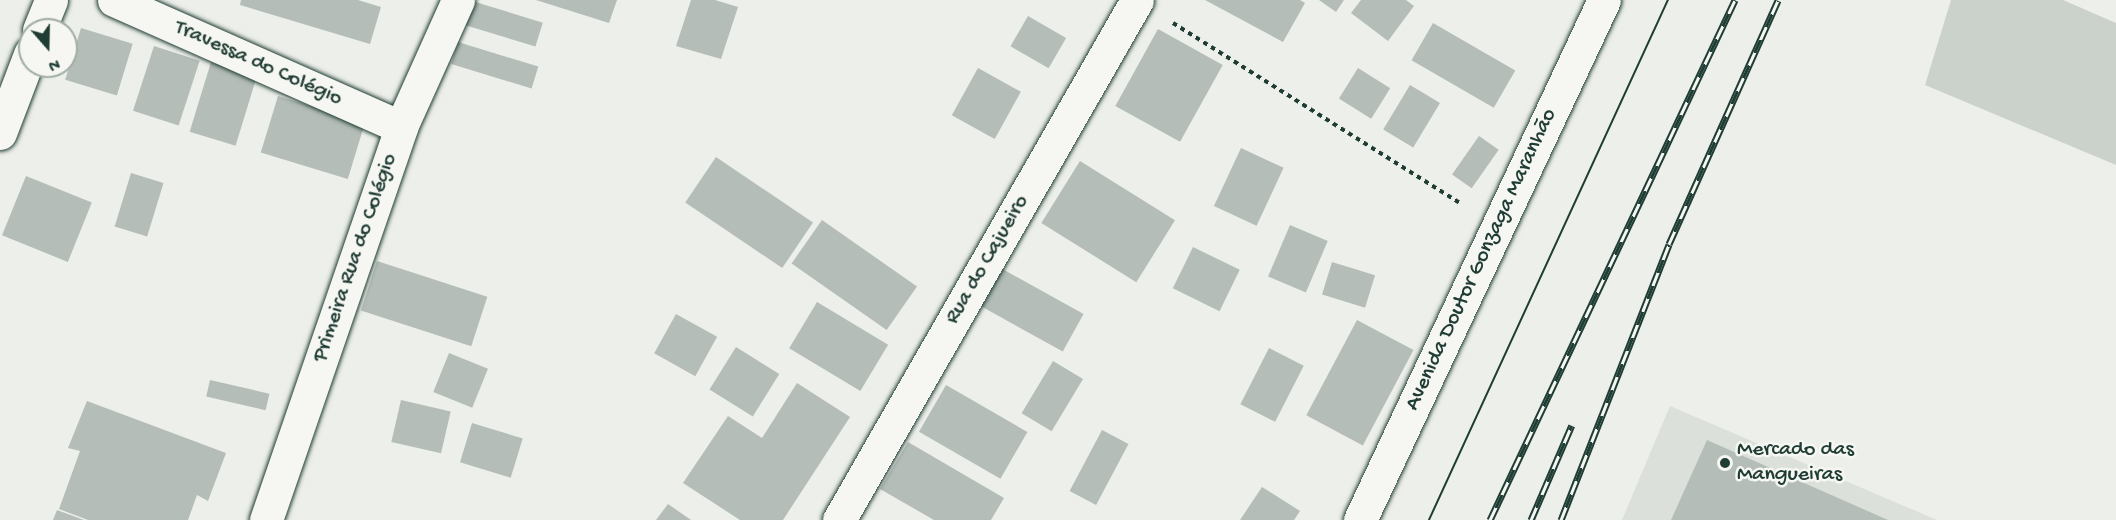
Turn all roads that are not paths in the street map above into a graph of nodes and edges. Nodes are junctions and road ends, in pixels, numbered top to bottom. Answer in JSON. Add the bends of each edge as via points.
{"nodes":[{"id":1,"x":51,"y":0,"type":"edge"},
{"id":2,"x":114,"y":0,"type":"edge"},
{"id":3,"x":458,"y":0,"type":"edge"},
{"id":4,"x":1137,"y":0,"type":"edge"},
{"id":5,"x":1604,"y":0,"type":"edge"},
{"id":6,"x":44,"y":18,"type":"edge"},
{"id":7,"x":21,"y":78,"type":"edge"},
{"id":8,"x":401,"y":127,"type":"junction"},
{"id":9,"x":0,"y":133,"type":"edge"},
{"id":10,"x":266,"y":520,"type":"edge"},
{"id":11,"x":839,"y":520,"type":"edge"},
{"id":12,"x":1360,"y":520,"type":"edge"}],
"edges":[{"from":1,"to":6,"type":"street"},
{"from":2,"to":8,"type":"street","name":"Travessa do Colégio"},
{"from":3,"to":8,"type":"street","name":"Primeira Rua do Colégio"},
{"from":4,"to":11,"type":"street","name":"Rua do Cajueiro"},
{"from":5,"to":12,"type":"street","name":"Avenida Doutor Gonzaga Maranhão"},
{"from":7,"to":9,"type":"street"},
{"from":8,"to":10,"type":"street","name":"Primeira Rua do Colégio"}]}
